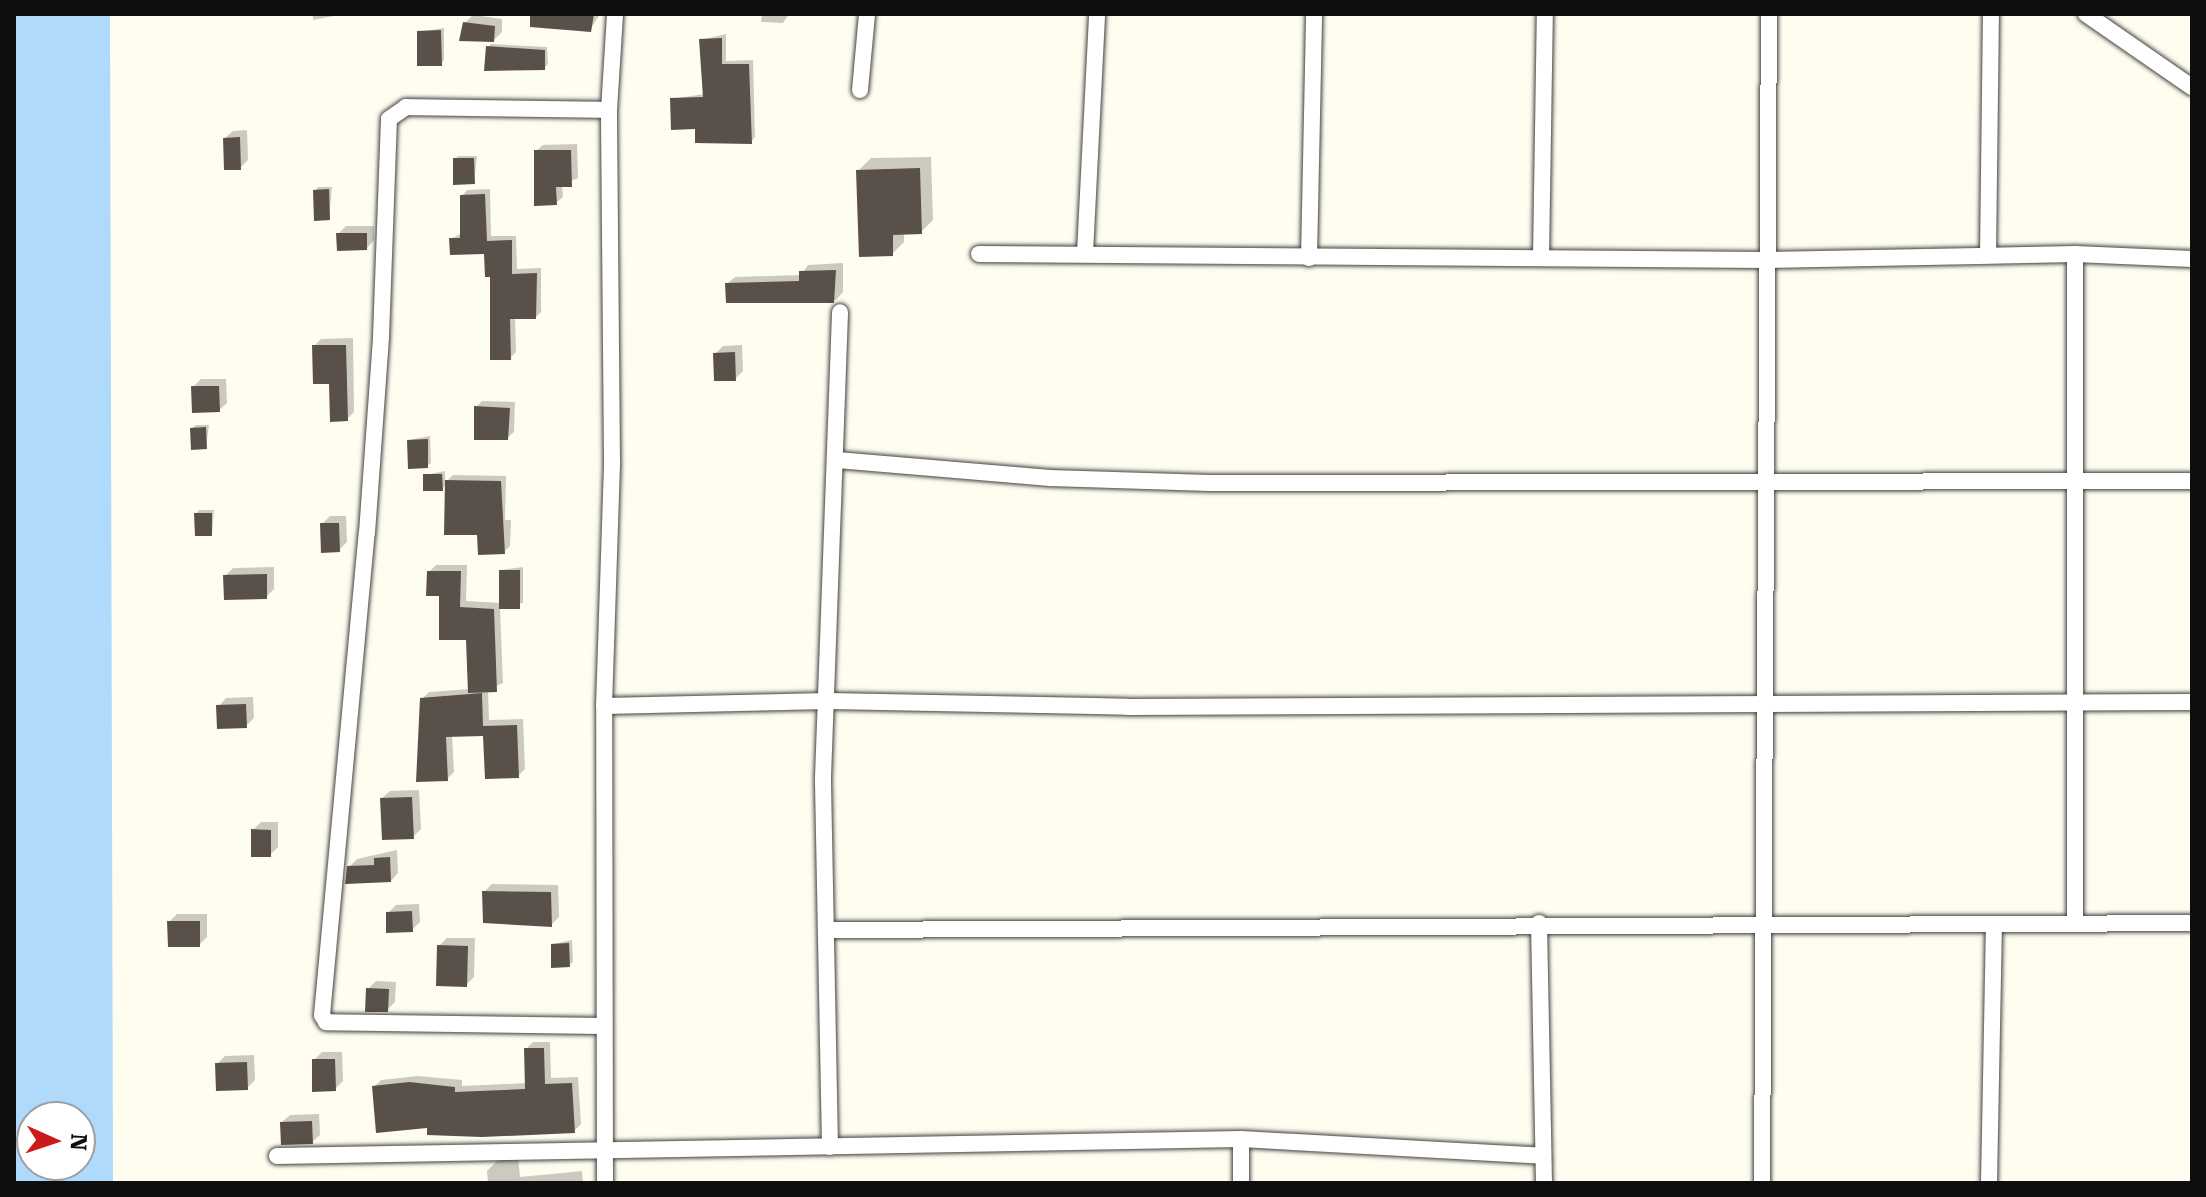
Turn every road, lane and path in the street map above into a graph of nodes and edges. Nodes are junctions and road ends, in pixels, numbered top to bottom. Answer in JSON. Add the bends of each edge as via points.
{"nodes":[{"id":1,"x":615,"y":14,"type":"edge"},
{"id":2,"x":867,"y":14,"type":"edge"},
{"id":3,"x":1097,"y":14,"type":"edge"},
{"id":4,"x":1314,"y":14,"type":"edge"},
{"id":5,"x":1545,"y":14,"type":"edge"},
{"id":6,"x":1769,"y":14,"type":"edge"},
{"id":7,"x":1991,"y":14,"type":"edge"},
{"id":8,"x":2086,"y":14,"type":"edge"},
{"id":9,"x":2192,"y":87,"type":"edge"},
{"id":10,"x":860,"y":90,"type":"dead end"},
{"id":11,"x":609,"y":110,"type":"junction"},
{"id":12,"x":1085,"y":253,"type":"junction"},
{"id":13,"x":979,"y":254,"type":"dead end"},
{"id":14,"x":2075,"y":254,"type":"junction"},
{"id":15,"x":1988,"y":255,"type":"junction"},
{"id":16,"x":1309,"y":258,"type":"junction"},
{"id":17,"x":1541,"y":258,"type":"junction"},
{"id":18,"x":2192,"y":259,"type":"edge"},
{"id":19,"x":1766,"y":260,"type":"junction"},
{"id":20,"x":840,"y":312,"type":"dead end"},
{"id":21,"x":837,"y":460,"type":"junction"},
{"id":22,"x":2076,"y":480,"type":"junction"},
{"id":23,"x":1767,"y":481,"type":"junction"},
{"id":24,"x":2192,"y":481,"type":"edge"},
{"id":25,"x":828,"y":701,"type":"junction"},
{"id":26,"x":1766,"y":702,"type":"junction"},
{"id":27,"x":2192,"y":702,"type":"edge"},
{"id":28,"x":2072,"y":703,"type":"junction"},
{"id":29,"x":604,"y":706,"type":"junction"},
{"id":30,"x":2075,"y":922,"type":"junction"},
{"id":31,"x":1539,"y":923,"type":"junction"},
{"id":32,"x":2192,"y":923,"type":"edge"},
{"id":33,"x":1994,"y":924,"type":"junction"},
{"id":34,"x":1764,"y":925,"type":"junction"},
{"id":35,"x":826,"y":930,"type":"junction"},
{"id":36,"x":603,"y":1026,"type":"junction"},
{"id":37,"x":1241,"y":1139,"type":"junction"},
{"id":38,"x":830,"y":1147,"type":"junction"},
{"id":39,"x":604,"y":1151,"type":"junction"},
{"id":40,"x":277,"y":1156,"type":"dead end"},
{"id":41,"x":1543,"y":1156,"type":"junction"},
{"id":42,"x":605,"y":1183,"type":"edge"},
{"id":43,"x":1241,"y":1183,"type":"edge"},
{"id":44,"x":1544,"y":1183,"type":"edge"},
{"id":45,"x":1762,"y":1183,"type":"edge"},
{"id":46,"x":1989,"y":1183,"type":"edge"}],
"edges":[{"from":1,"to":11,"type":"street"},
{"from":2,"to":10,"type":"street"},
{"from":3,"to":12,"type":"street"},
{"from":4,"to":16,"type":"street"},
{"from":5,"to":17,"type":"street"},
{"from":6,"to":19,"type":"street"},
{"from":7,"to":15,"type":"street"},
{"from":8,"to":9,"type":"street"},
{"from":11,"to":29,"type":"street","via":[[612,461]]},
{"from":11,"to":36,"type":"street","via":[[406,107],[389,119],[367,533],[322,1015],[326,1022]]},
{"from":12,"to":13,"type":"street"},
{"from":12,"to":16,"type":"street"},
{"from":14,"to":15,"type":"street"},
{"from":14,"to":18,"type":"street"},
{"from":14,"to":22,"type":"street"},
{"from":15,"to":19,"type":"street"},
{"from":16,"to":17,"type":"street"},
{"from":17,"to":19,"type":"street"},
{"from":19,"to":23,"type":"street"},
{"from":20,"to":21,"type":"street"},
{"from":21,"to":23,"type":"street","via":[[1050,478],[1210,483]]},
{"from":21,"to":25,"type":"street"},
{"from":22,"to":23,"type":"street"},
{"from":22,"to":24,"type":"street"},
{"from":22,"to":28,"type":"street"},
{"from":23,"to":26,"type":"street"},
{"from":25,"to":26,"type":"street","via":[[1128,707]]},
{"from":25,"to":29,"type":"street"},
{"from":25,"to":35,"type":"street","via":[[823,777]]},
{"from":26,"to":28,"type":"street"},
{"from":26,"to":34,"type":"street"},
{"from":27,"to":28,"type":"street"},
{"from":28,"to":30,"type":"street"},
{"from":29,"to":36,"type":"street"},
{"from":30,"to":32,"type":"street"},
{"from":30,"to":33,"type":"street"},
{"from":31,"to":34,"type":"street"},
{"from":31,"to":35,"type":"street"},
{"from":31,"to":41,"type":"street"},
{"from":33,"to":34,"type":"street"},
{"from":33,"to":46,"type":"street"},
{"from":34,"to":45,"type":"street"},
{"from":35,"to":38,"type":"street"},
{"from":36,"to":39,"type":"street"},
{"from":37,"to":38,"type":"street"},
{"from":37,"to":41,"type":"street"},
{"from":37,"to":43,"type":"street"},
{"from":38,"to":39,"type":"street"},
{"from":39,"to":40,"type":"street"},
{"from":39,"to":42,"type":"street"},
{"from":41,"to":44,"type":"street"}]}
